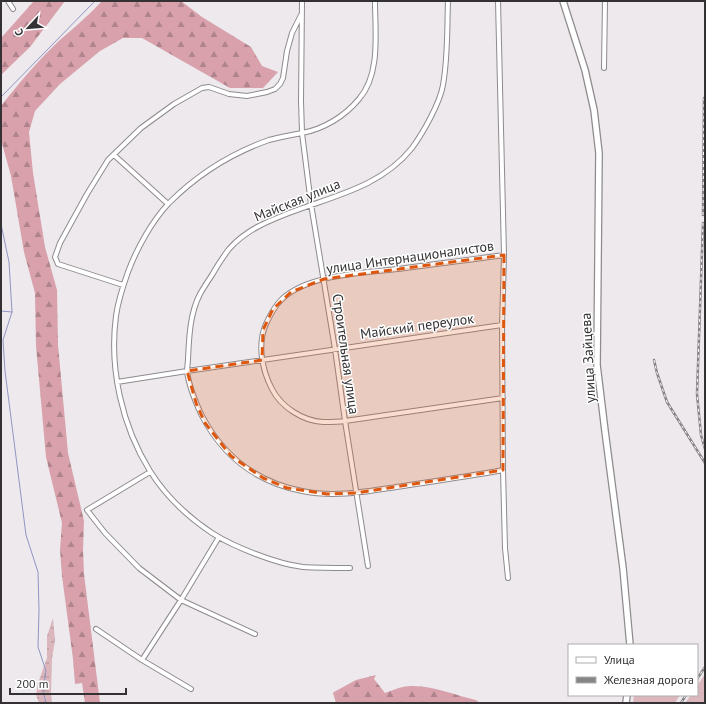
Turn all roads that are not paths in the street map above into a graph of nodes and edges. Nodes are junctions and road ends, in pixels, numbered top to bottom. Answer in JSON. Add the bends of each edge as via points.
{"nodes":[{"id":1,"x":8,"y":1,"type":"edge"},
{"id":2,"x":302,"y":1,"type":"edge"},
{"id":3,"x":375,"y":1,"type":"edge"},
{"id":4,"x":448,"y":1,"type":"edge"},
{"id":5,"x":498,"y":1,"type":"edge"},
{"id":6,"x":563,"y":1,"type":"edge"},
{"id":7,"x":605,"y":1,"type":"edge"},
{"id":8,"x":13,"y":9,"type":"dead end"},
{"id":9,"x":302,"y":14,"type":"junction"},
{"id":10,"x":604,"y":68,"type":"dead end"},
{"id":11,"x":302,"y":133,"type":"junction"},
{"id":12,"x":114,"y":155,"type":"junction"},
{"id":13,"x":168,"y":204,"type":"junction"},
{"id":14,"x":311,"y":204,"type":"junction"},
{"id":15,"x":504,"y":255,"type":"junction"},
{"id":16,"x":324,"y":279,"type":"junction"},
{"id":17,"x":123,"y":285,"type":"junction"},
{"id":18,"x":502,"y":325,"type":"junction"},
{"id":19,"x":336,"y":349,"type":"junction"},
{"id":20,"x":262,"y":360,"type":"junction"},
{"id":21,"x":187,"y":371,"type":"junction"},
{"id":22,"x":117,"y":382,"type":"junction"},
{"id":23,"x":502,"y":398,"type":"junction"},
{"id":24,"x":345,"y":421,"type":"junction"},
{"id":25,"x":503,"y":470,"type":"junction"},
{"id":26,"x":150,"y":472,"type":"junction"},
{"id":27,"x":356,"y":493,"type":"junction"},
{"id":28,"x":219,"y":537,"type":"junction"},
{"id":29,"x":368,"y":566,"type":"dead end"},
{"id":30,"x":350,"y":568,"type":"dead end"},
{"id":31,"x":508,"y":578,"type":"dead end"},
{"id":32,"x":181,"y":600,"type":"junction"},
{"id":33,"x":96,"y":630,"type":"dead end"},
{"id":34,"x":255,"y":634,"type":"dead end"},
{"id":35,"x":630,"y":644,"type":"edge"},
{"id":36,"x":142,"y":660,"type":"junction"},
{"id":37,"x":191,"y":689,"type":"dead end"}],
"edges":[{"from":1,"to":8,"type":"street"},
{"from":2,"to":9,"type":"street","name":"Строительная улица"},
{"from":3,"to":11,"type":"street","via":[[374,67],[361,98],[321,128]]},
{"from":4,"to":14,"type":"street","name":"Майская улица","via":[[443,87],[422,133],[410,150],[378,178],[359,188]]},
{"from":5,"to":15,"type":"street"},
{"from":6,"to":35,"type":"street","name":"улица Зайцева","via":[[585,70],[594,110],[599,153],[597,365],[623,568]]},
{"from":7,"to":10,"type":"street"},
{"from":9,"to":11,"type":"street","name":"Строительная улица"},
{"from":9,"to":12,"type":"street","via":[[292,33],[283,78],[275,89],[246,96],[229,94],[209,87],[202,88],[141,128]]},
{"from":11,"to":13,"type":"street","via":[[290,134],[237,153],[195,180]]},
{"from":11,"to":14,"type":"street","name":"Строительная улица"},
{"from":12,"to":13,"type":"street"},
{"from":12,"to":17,"type":"street","via":[[86,194],[55,257],[58,264],[67,268]]},
{"from":13,"to":17,"type":"street","via":[[146,234]]},
{"from":14,"to":16,"type":"street","name":"Строительная улица"},
{"from":14,"to":21,"type":"street","name":"Майская улица","via":[[266,222],[248,232],[229,249],[200,295],[188,343]]},
{"from":15,"to":16,"type":"street","name":"улица Интернационалистов"},
{"from":15,"to":18,"type":"street"},
{"from":16,"to":19,"type":"street","name":"Строительная улица"},
{"from":16,"to":20,"type":"street","name":"улица Интернационалистов","via":[[292,292],[273,309],[263,330]]},
{"from":17,"to":22,"type":"street","via":[[116,316],[114,345]]},
{"from":18,"to":19,"type":"street","name":"Майский переулок"},
{"from":18,"to":23,"type":"street"},
{"from":19,"to":20,"type":"street","name":"Майский переулок"},
{"from":19,"to":24,"type":"street","name":"Строительная улица"},
{"from":20,"to":21,"type":"street","name":"Майский переулок"},
{"from":20,"to":24,"type":"street","name":"улица Интернационалистов","via":[[272,389],[284,404],[297,414],[323,422]]},
{"from":21,"to":22,"type":"street","name":"Майский переулок"},
{"from":21,"to":27,"type":"street","name":"Майская улица","via":[[196,403],[215,438],[231,456],[249,470],[275,483],[303,492]]},
{"from":22,"to":26,"type":"street","via":[[125,418]]},
{"from":23,"to":24,"type":"street","name":"улица Интернационалистов"},
{"from":23,"to":25,"type":"street"},
{"from":24,"to":27,"type":"street","name":"Строительная улица"},
{"from":25,"to":27,"type":"street","name":"Майская улица"},
{"from":25,"to":31,"type":"street"},
{"from":26,"to":28,"type":"street","via":[[184,512]]},
{"from":26,"to":32,"type":"street","via":[[87,510],[139,568]]},
{"from":27,"to":29,"type":"street","name":"Строительная улица"},
{"from":28,"to":30,"type":"street","via":[[278,562],[302,567]]},
{"from":28,"to":32,"type":"street"},
{"from":32,"to":34,"type":"street"},
{"from":32,"to":36,"type":"street"},
{"from":33,"to":36,"type":"street"},
{"from":36,"to":37,"type":"street"}]}
